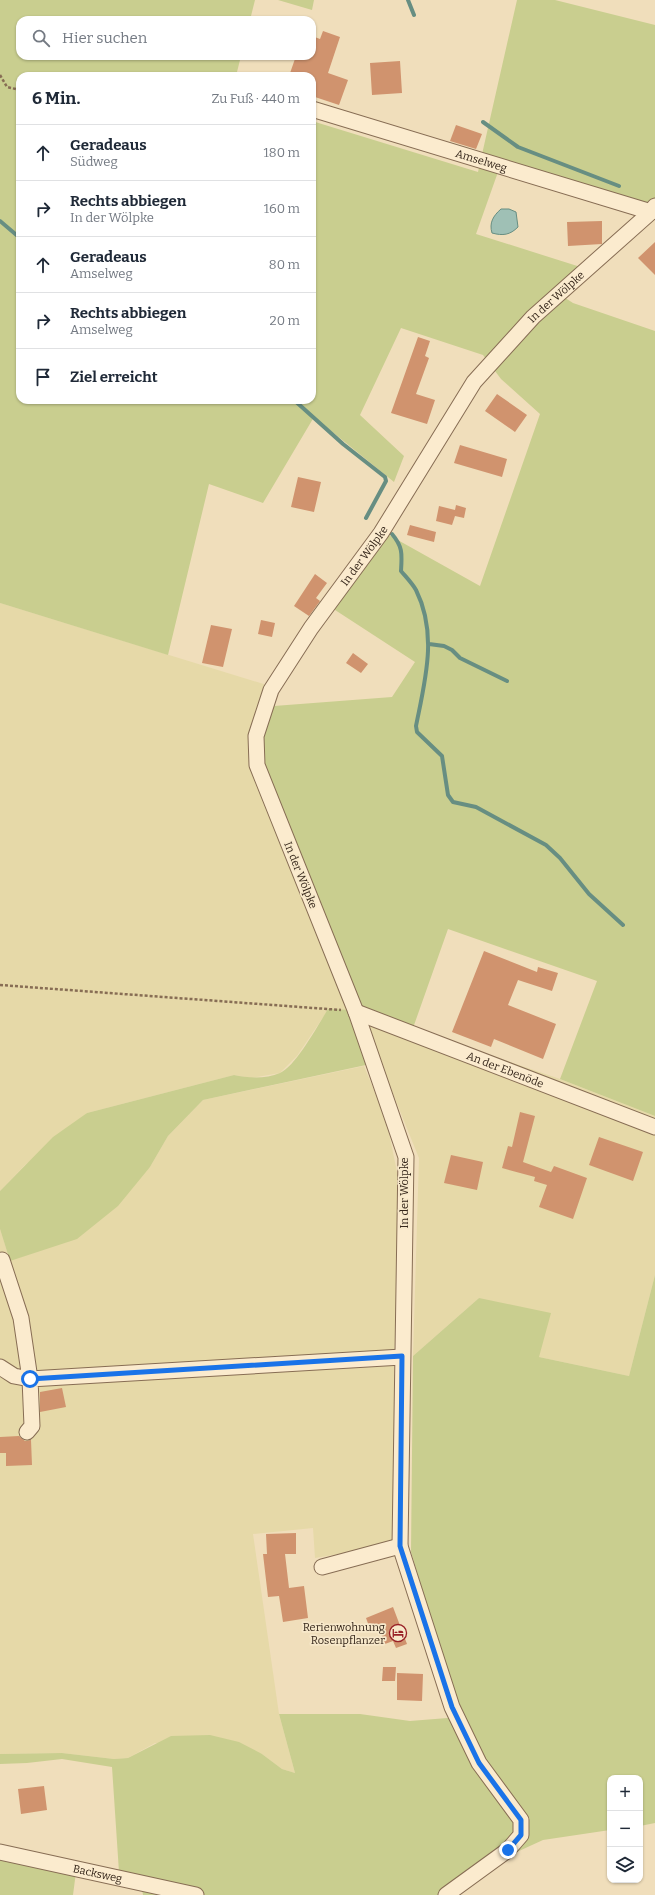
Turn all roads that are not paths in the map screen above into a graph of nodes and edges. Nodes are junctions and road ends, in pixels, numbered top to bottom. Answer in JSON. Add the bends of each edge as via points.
{"nodes":[{"id":1,"x":316,"y":110,"type":"edge"},
{"id":2,"x":653,"y":209,"type":"edge"},
{"id":3,"x":356,"y":1012,"type":"junction"},
{"id":4,"x":655,"y":1127,"type":"edge"},
{"id":5,"x":2,"y":1260,"type":"dead end"},
{"id":6,"x":402,"y":1356,"type":"junction"},
{"id":7,"x":0,"y":1367,"type":"edge"},
{"id":8,"x":30,"y":1379,"type":"junction"},
{"id":9,"x":26,"y":1432,"type":"dead end"},
{"id":10,"x":400,"y":1546,"type":"junction"},
{"id":11,"x":322,"y":1567,"type":"dead end"},
{"id":12,"x":0,"y":1852,"type":"edge"},
{"id":13,"x":196,"y":1895,"type":"edge"},
{"id":14,"x":446,"y":1895,"type":"edge"}],
"edges":[{"from":1,"to":2,"type":"street","name":"Amselweg"},
{"from":2,"to":3,"type":"street","name":"In der Wölpke","via":[[533,317],[474,382],[381,533],[311,628],[271,690],[256,736],[257,765]]},
{"from":3,"to":4,"type":"street","name":"An der Ebenöde"},
{"from":3,"to":6,"type":"street","name":"In der Wölpke","via":[[406,1157]]},
{"from":5,"to":8,"type":"street","via":[[21,1318]]},
{"from":6,"to":8,"type":"street"},
{"from":6,"to":10,"type":"street","name":"In der Wölpke"},
{"from":7,"to":8,"type":"street","via":[[14,1376]]},
{"from":8,"to":9,"type":"street","via":[[32,1426]]},
{"from":10,"to":11,"type":"street"},
{"from":10,"to":14,"type":"street","name":"In der Wölpke","via":[[452,1707],[479,1763],[521,1820],[521,1835],[508,1850]]},
{"from":12,"to":13,"type":"street","name":"Backsweg"}]}
